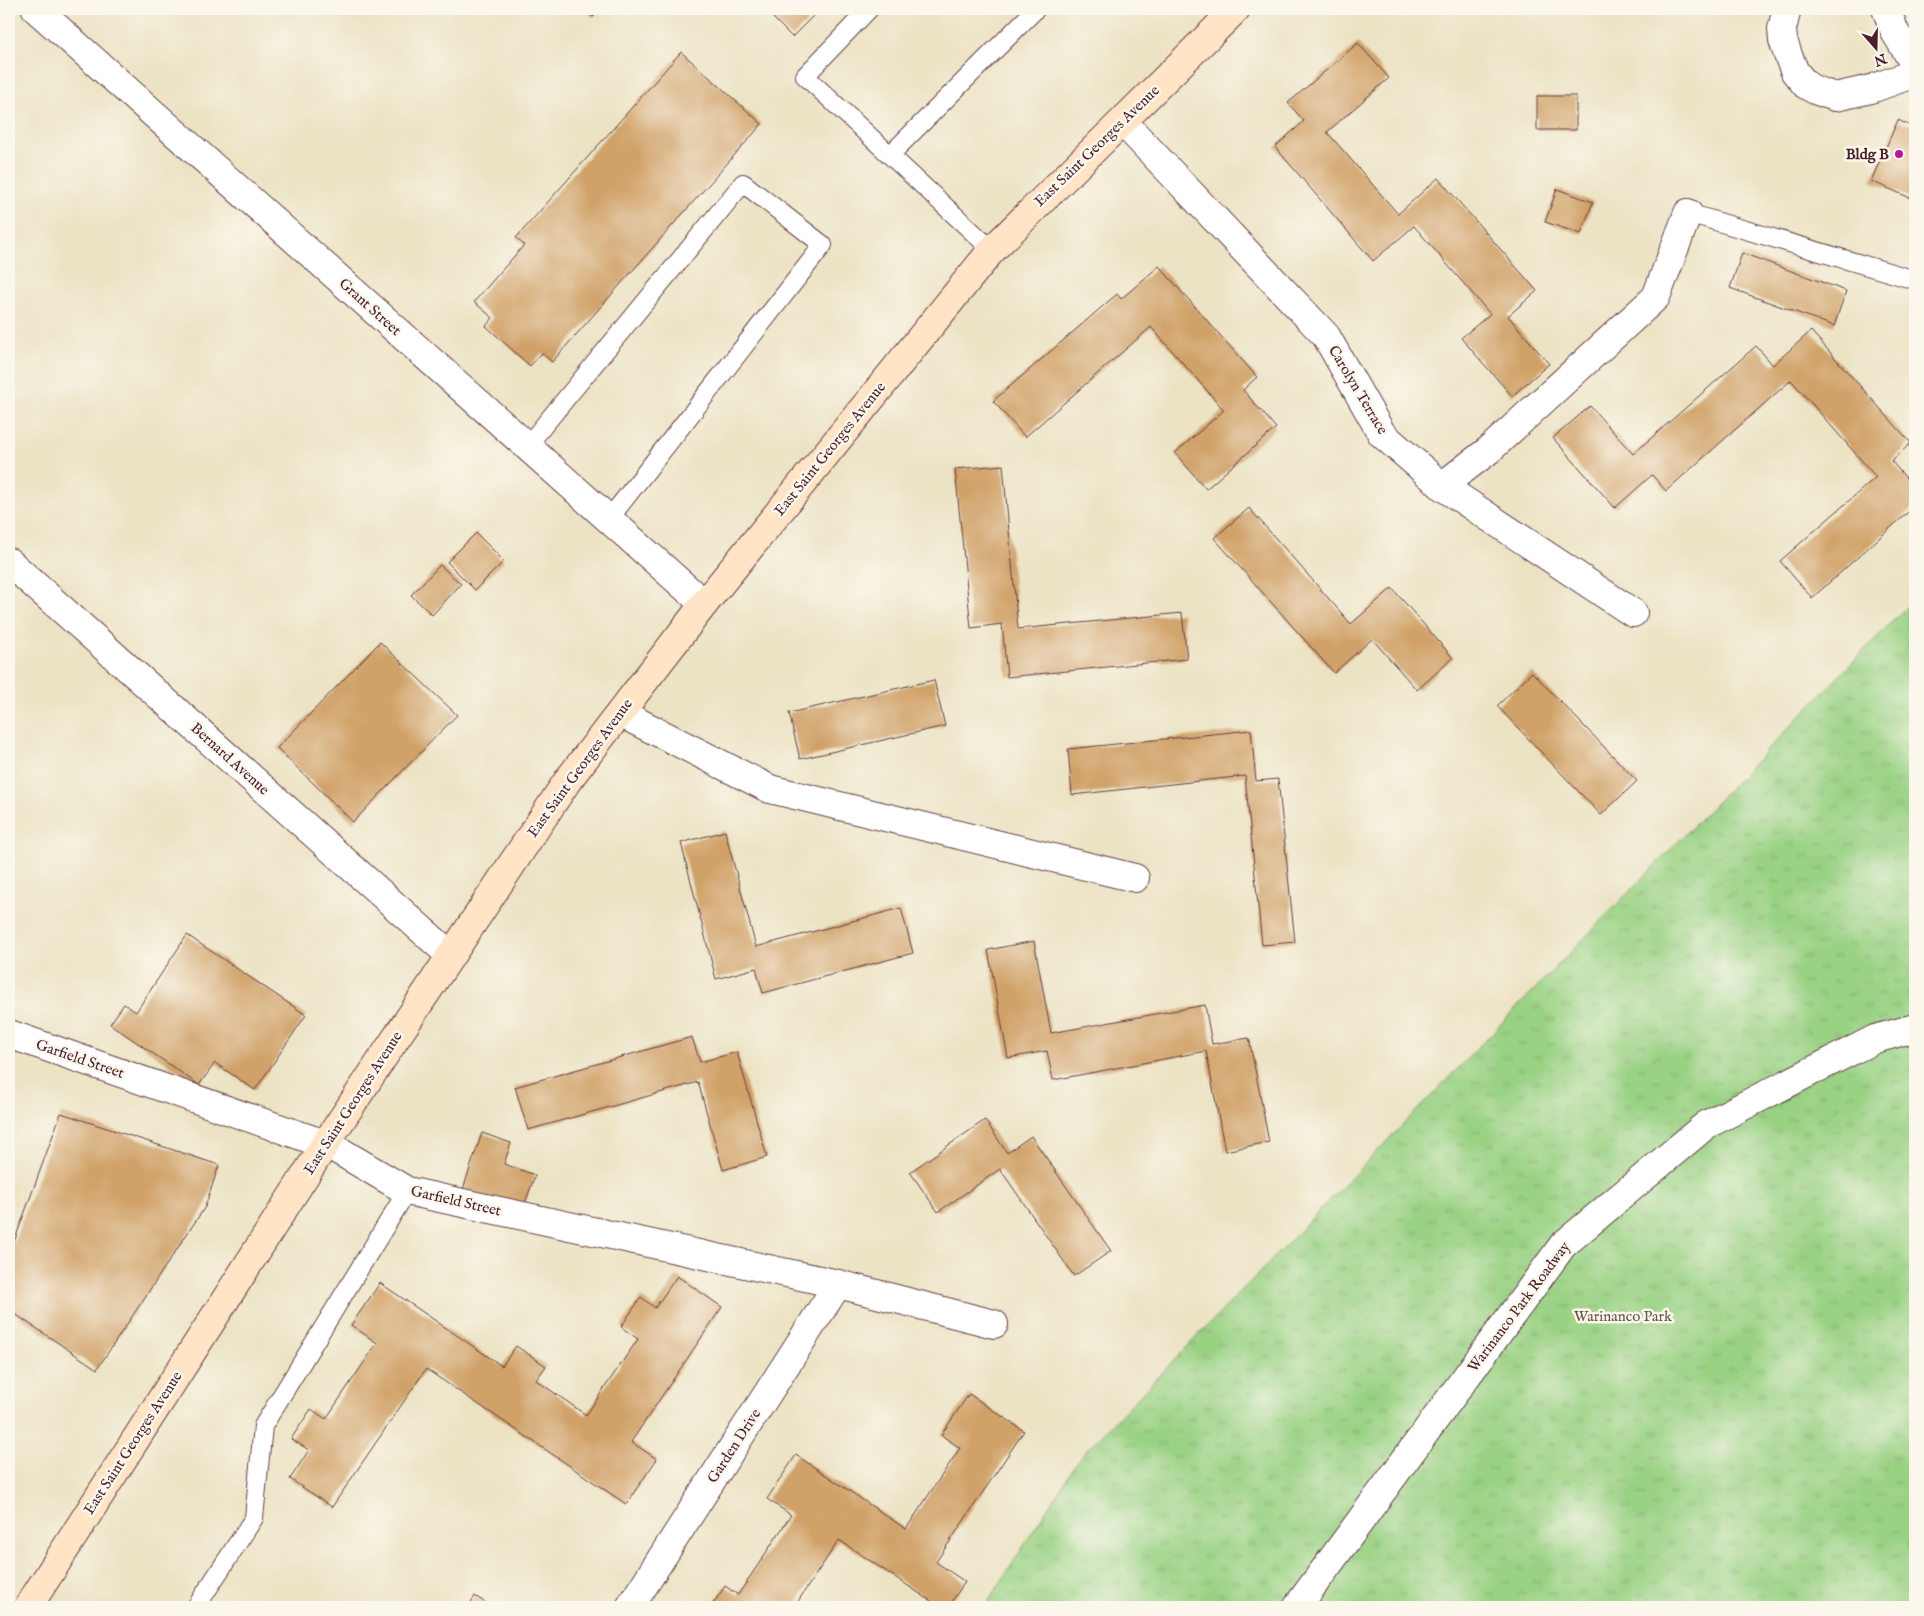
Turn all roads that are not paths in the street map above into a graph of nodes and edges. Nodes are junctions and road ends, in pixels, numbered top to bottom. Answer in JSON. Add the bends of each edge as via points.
{"nodes":[{"id":1,"x":36,"y":9,"type":"edge"},
{"id":2,"x":868,"y":9,"type":"edge"},
{"id":3,"x":1036,"y":9,"type":"edge"},
{"id":4,"x":1236,"y":9,"type":"edge"},
{"id":5,"x":1787,"y":9,"type":"edge"},
{"id":6,"x":1886,"y":9,"type":"edge"},
{"id":7,"x":1915,"y":64,"type":"edge"},
{"id":8,"x":1915,"y":73,"type":"edge"},
{"id":9,"x":1123,"y":122,"type":"junction"},
{"id":10,"x":891,"y":154,"type":"junction"},
{"id":11,"x":1688,"y":213,"type":"joint"},
{"id":12,"x":992,"y":250,"type":"junction"},
{"id":13,"x":1915,"y":280,"type":"edge"},
{"id":14,"x":527,"y":446,"type":"junction"},
{"id":15,"x":1442,"y":486,"type":"junction"},
{"id":16,"x":609,"y":519,"type":"junction"},
{"id":17,"x":9,"y":562,"type":"edge"},
{"id":18,"x":704,"y":604,"type":"junction"},
{"id":19,"x":1632,"y":612,"type":"dead end"},
{"id":20,"x":620,"y":713,"type":"junction"},
{"id":21,"x":1135,"y":878,"type":"dead end"},
{"id":22,"x":450,"y":956,"type":"junction"},
{"id":23,"x":1915,"y":1028,"type":"edge"},
{"id":24,"x":9,"y":1034,"type":"edge"},
{"id":25,"x":326,"y":1143,"type":"junction"},
{"id":26,"x":407,"y":1191,"type":"junction"},
{"id":27,"x":838,"y":1284,"type":"junction"},
{"id":28,"x":994,"y":1324,"type":"dead end"},
{"id":29,"x":28,"y":1607,"type":"edge"},
{"id":30,"x":196,"y":1607,"type":"edge"},
{"id":31,"x":630,"y":1607,"type":"edge"},
{"id":32,"x":1297,"y":1607,"type":"edge"}],
"edges":[{"from":1,"to":14,"type":"street","name":"Grant Street"},
{"from":2,"to":10,"type":"lane","via":[[805,76]]},
{"from":3,"to":10,"type":"lane"},
{"from":4,"to":9,"type":"main road","name":"East Saint Georges Avenue"},
{"from":5,"to":8,"type":"street","via":[[1782,29],[1788,55],[1795,72],[1815,90],[1835,97],[1871,89]]},
{"from":6,"to":7,"type":"street","via":[[1895,32]]},
{"from":9,"to":12,"type":"main road","name":"East Saint Georges Avenue"},
{"from":9,"to":15,"type":"street","name":"Carolyn Terrace","via":[[1326,336],[1382,434]]},
{"from":10,"to":12,"type":"lane"},
{"from":11,"to":13,"type":"lane"},
{"from":11,"to":15,"type":"street","via":[[1656,297],[1489,450]]},
{"from":12,"to":18,"type":"main road","name":"East Saint Georges Avenue"},
{"from":14,"to":16,"type":"street","name":"Grant Street"},
{"from":14,"to":16,"type":"lane","via":[[743,182],[823,245]]},
{"from":15,"to":19,"type":"street","name":"Carolyn Terrace"},
{"from":16,"to":18,"type":"street","name":"Grant Street"},
{"from":17,"to":22,"type":"street","name":"Bernard Avenue"},
{"from":18,"to":20,"type":"main road","name":"East Saint Georges Avenue"},
{"from":20,"to":21,"type":"street","via":[[770,789]]},
{"from":20,"to":22,"type":"main road","name":"East Saint Georges Avenue","via":[[568,780]]},
{"from":22,"to":25,"type":"main road","name":"East Saint Georges Avenue"},
{"from":23,"to":32,"type":"street","name":"Warinanco Park Roadway","via":[[1875,1040],[1706,1125],[1563,1245]]},
{"from":24,"to":25,"type":"street","name":"Garfield Street"},
{"from":25,"to":26,"type":"street","name":"Garfield Street"},
{"from":25,"to":29,"type":"main road","name":"East Saint Georges Avenue"},
{"from":26,"to":27,"type":"street","name":"Garfield Street"},
{"from":26,"to":30,"type":"lane","via":[[263,1426],[254,1518]]},
{"from":27,"to":28,"type":"street","name":"Garfield Street"},
{"from":27,"to":31,"type":"street","name":"Garden Drive"}]}
